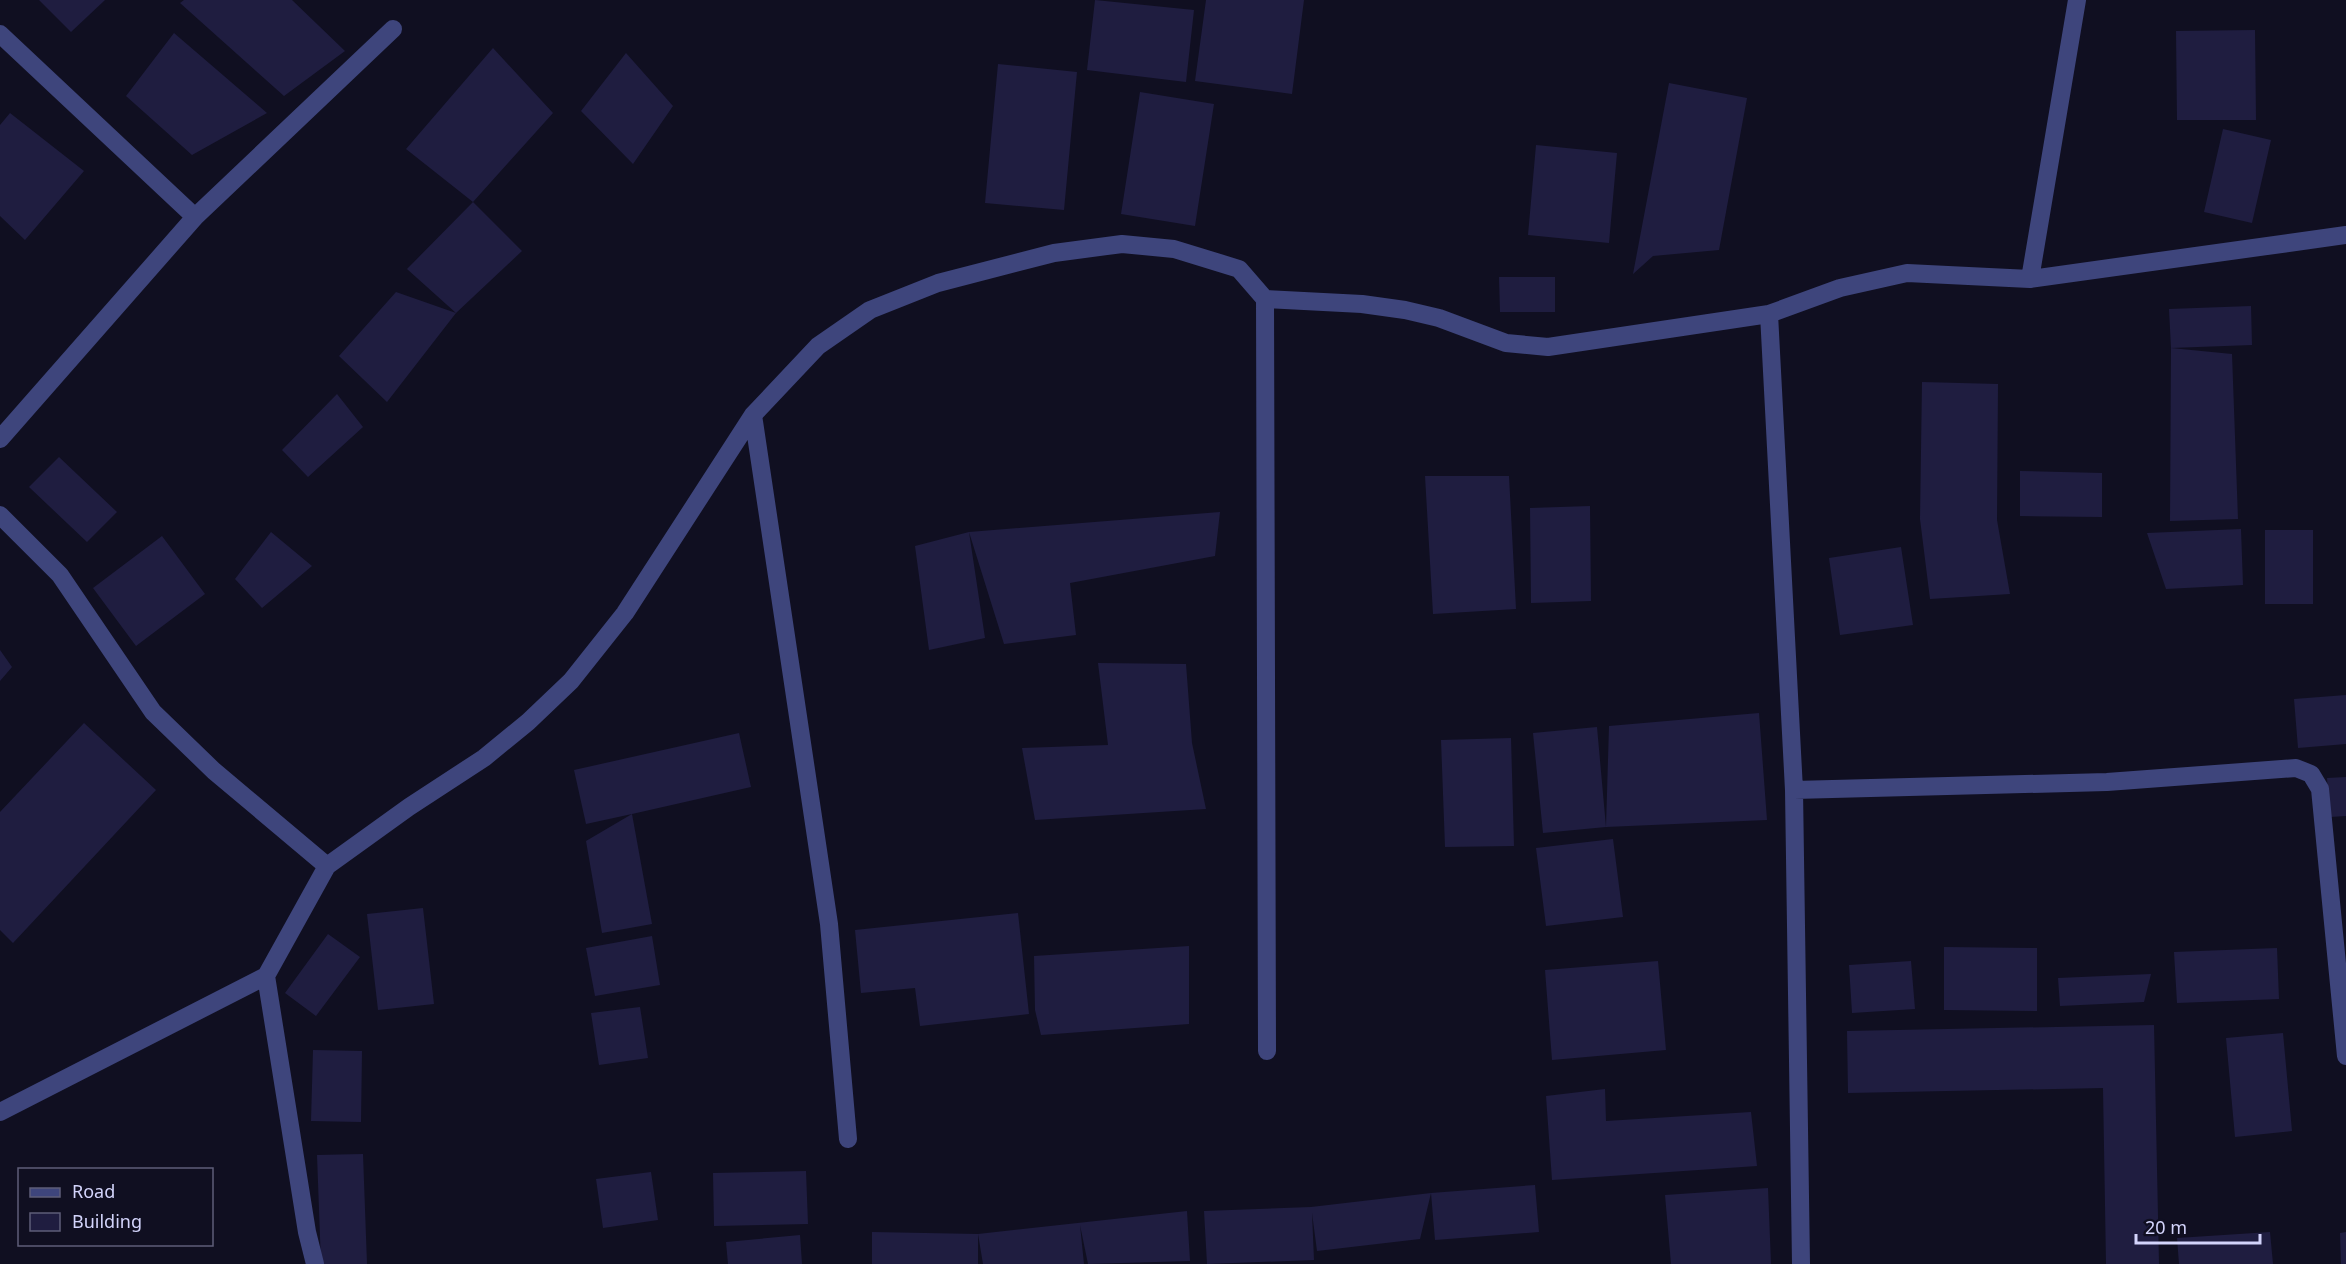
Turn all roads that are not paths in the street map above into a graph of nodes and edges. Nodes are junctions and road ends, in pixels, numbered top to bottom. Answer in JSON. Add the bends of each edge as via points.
{"nodes":[{"id":1,"x":2077,"y":0,"type":"edge"},
{"id":2,"x":393,"y":29,"type":"dead end"},
{"id":3,"x":0,"y":34,"type":"edge"},
{"id":4,"x":195,"y":217,"type":"junction"},
{"id":5,"x":2346,"y":235,"type":"edge"},
{"id":6,"x":2030,"y":279,"type":"junction"},
{"id":7,"x":1265,"y":299,"type":"junction"},
{"id":8,"x":1768,"y":314,"type":"junction"},
{"id":9,"x":753,"y":415,"type":"junction"},
{"id":10,"x":0,"y":438,"type":"edge"},
{"id":11,"x":0,"y":515,"type":"edge"},
{"id":12,"x":1794,"y":790,"type":"junction"},
{"id":13,"x":327,"y":866,"type":"junction"},
{"id":14,"x":266,"y":976,"type":"junction"},
{"id":15,"x":1267,"y":1051,"type":"dead end"},
{"id":16,"x":2346,"y":1056,"type":"edge"},
{"id":17,"x":0,"y":1112,"type":"edge"},
{"id":18,"x":848,"y":1139,"type":"dead end"},
{"id":19,"x":315,"y":1264,"type":"edge"},
{"id":20,"x":1801,"y":1264,"type":"edge"}],
"edges":[{"from":1,"to":6,"type":"street"},
{"from":2,"to":4,"type":"street"},
{"from":3,"to":4,"type":"street"},
{"from":4,"to":10,"type":"street"},
{"from":5,"to":6,"type":"street"},
{"from":6,"to":8,"type":"street","via":[[1907,273],[1840,288]]},
{"from":7,"to":8,"type":"street","via":[[1405,310],[1506,343],[1548,347]]},
{"from":7,"to":9,"type":"street","via":[[1239,269],[1174,249],[1122,244],[1054,253],[938,283],[870,310],[818,346]]},
{"from":7,"to":15,"type":"street"},
{"from":8,"to":12,"type":"street"},
{"from":9,"to":13,"type":"street","via":[[625,613],[571,681],[484,758]]},
{"from":9,"to":18,"type":"street","via":[[829,924]]},
{"from":11,"to":13,"type":"street","via":[[60,574],[153,711],[214,771]]},
{"from":12,"to":16,"type":"street","via":[[2107,782],[2296,768],[2311,774],[2320,789]]},
{"from":12,"to":20,"type":"street"},
{"from":13,"to":14,"type":"street"},
{"from":14,"to":17,"type":"street"},
{"from":14,"to":19,"type":"street"}]}
